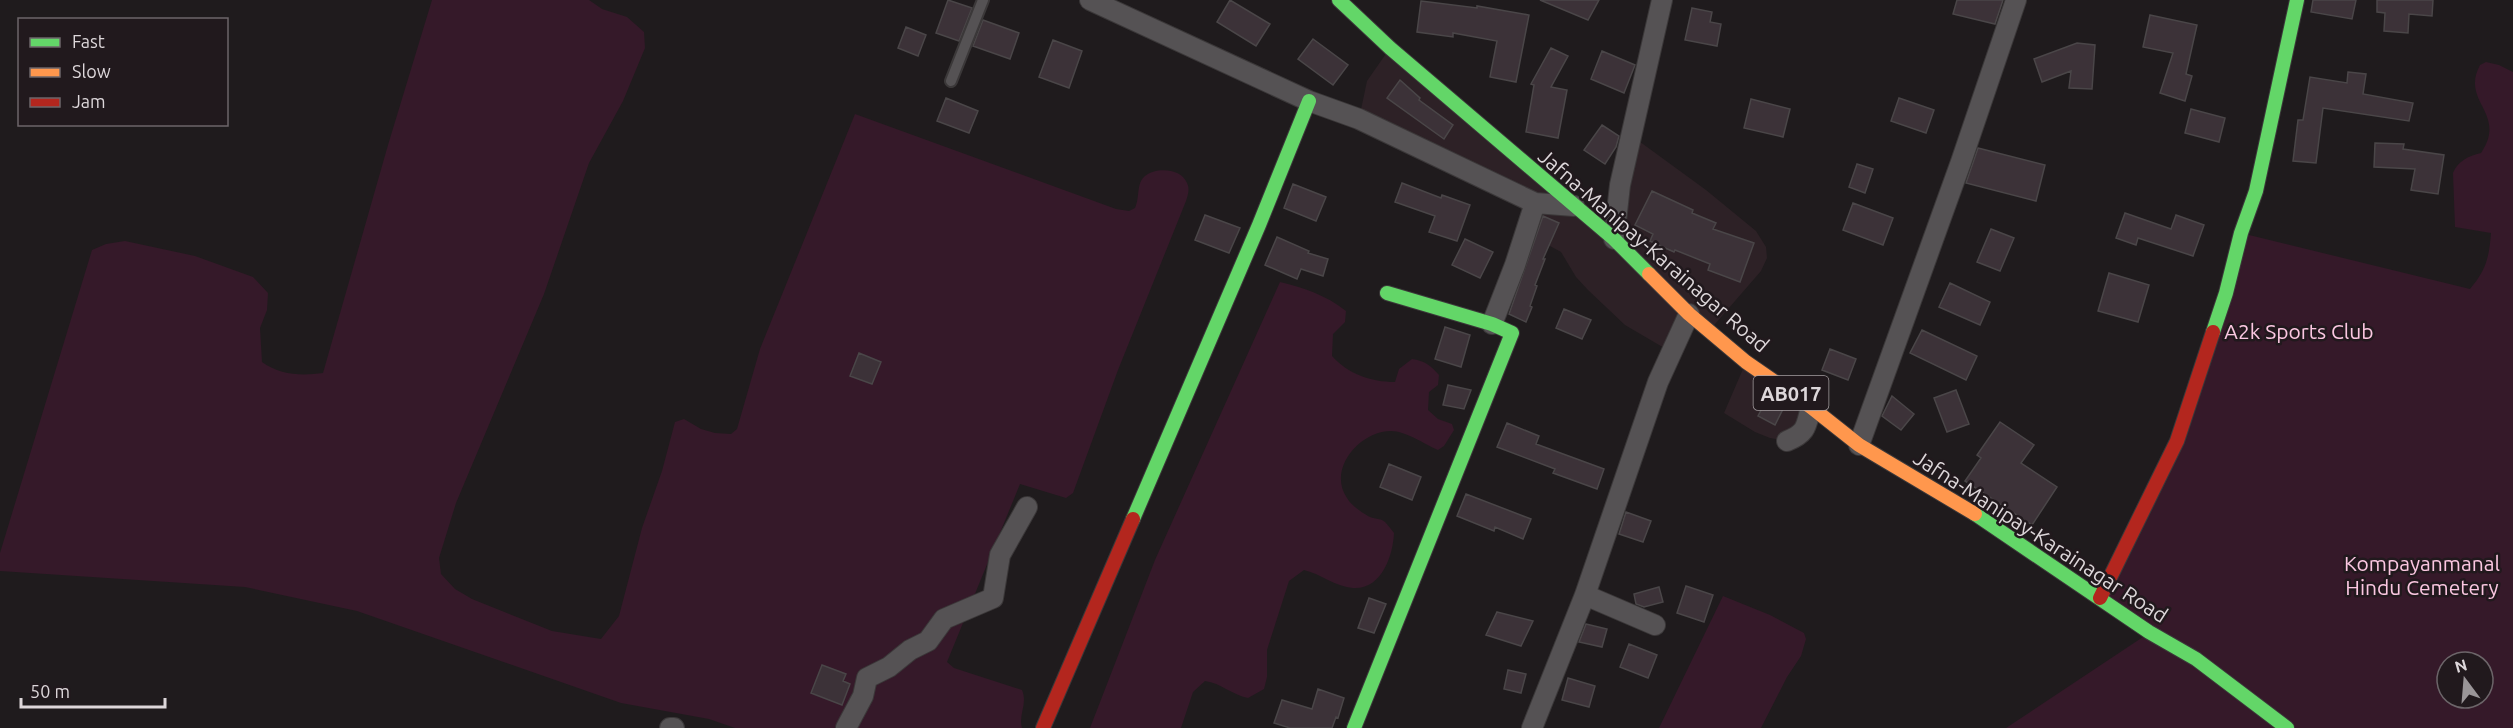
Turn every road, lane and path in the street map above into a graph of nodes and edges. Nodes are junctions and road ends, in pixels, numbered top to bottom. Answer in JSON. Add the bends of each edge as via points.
{"nodes":[{"id":1,"x":983,"y":0,"type":"edge"},
{"id":2,"x":1090,"y":0,"type":"edge"},
{"id":3,"x":1339,"y":0,"type":"edge"},
{"id":4,"x":1369,"y":0,"type":"edge"},
{"id":5,"x":1662,"y":0,"type":"edge"},
{"id":6,"x":2016,"y":0,"type":"edge"},
{"id":7,"x":2297,"y":0,"type":"edge"},
{"id":8,"x":1366,"y":23,"type":"junction"},
{"id":9,"x":951,"y":81,"type":"dead end"},
{"id":10,"x":1309,"y":101,"type":"junction"},
{"id":11,"x":1535,"y":203,"type":"junction"},
{"id":12,"x":1574,"y":206,"type":"junction"},
{"id":13,"x":1614,"y":239,"type":"junction"},
{"id":14,"x":1388,"y":293,"type":"dead end"},
{"id":15,"x":1689,"y":314,"type":"junction"},
{"id":16,"x":1492,"y":324,"type":"junction"},
{"id":17,"x":1811,"y":407,"type":"junction"},
{"id":18,"x":1787,"y":441,"type":"dead end"},
{"id":19,"x":1858,"y":445,"type":"junction"},
{"id":20,"x":1027,"y":507,"type":"dead end"},
{"id":21,"x":1585,"y":595,"type":"junction"},
{"id":22,"x":2100,"y":598,"type":"junction"},
{"id":23,"x":1655,"y":625,"type":"dead end"},
{"id":24,"x":846,"y":728,"type":"edge"},
{"id":25,"x":1043,"y":728,"type":"edge"},
{"id":26,"x":1354,"y":728,"type":"edge"},
{"id":27,"x":1532,"y":728,"type":"edge"},
{"id":28,"x":2287,"y":728,"type":"edge"}],
"edges":[{"from":1,"to":9,"type":"lane"},
{"from":2,"to":10,"type":"street"},
{"from":3,"to":8,"type":"street","name":"Jafna-Manipay-Karainagar Road","number":"AB017"},
{"from":4,"to":8,"type":"street"},
{"from":5,"to":13,"type":"street","via":[[1620,185]]},
{"from":6,"to":19,"type":"street"},
{"from":7,"to":22,"type":"street","via":[[2256,191],[2226,293],[2177,441]]},
{"from":8,"to":12,"type":"street","name":"Jafna-Manipay-Karainagar Road","number":"AB017"},
{"from":10,"to":11,"type":"street","via":[[1359,118]]},
{"from":10,"to":25,"type":"street"},
{"from":11,"to":12,"type":"street"},
{"from":11,"to":16,"type":"street"},
{"from":12,"to":13,"type":"street","name":"Jafna-Manipay-Karainagar Road","number":"AB017"},
{"from":13,"to":15,"type":"street","name":"Jafna-Manipay-Karainagar Road","number":"AB017"},
{"from":14,"to":16,"type":"street"},
{"from":15,"to":17,"type":"street","name":"Jafna-Manipay-Karainagar Road","number":"AB017","via":[[1746,362]]},
{"from":15,"to":21,"type":"street","via":[[1658,382]]},
{"from":16,"to":26,"type":"street","via":[[1512,333]]},
{"from":17,"to":18,"type":"street","via":[[1805,429]]},
{"from":17,"to":19,"type":"street","name":"Jafna-Manipay-Karainagar Road","number":"AB017"},
{"from":19,"to":22,"type":"street","name":"Jafna-Manipay-Karainagar Road","number":"AB017","via":[[1980,517]]},
{"from":20,"to":24,"type":"street","via":[[1000,555],[993,598],[944,619],[928,641],[867,678],[863,696]]},
{"from":21,"to":23,"type":"street"},
{"from":21,"to":27,"type":"street"},
{"from":22,"to":28,"type":"street","name":"Jafna-Manipay-Karainagar Road","number":"AB017","via":[[2196,659]]}]}
